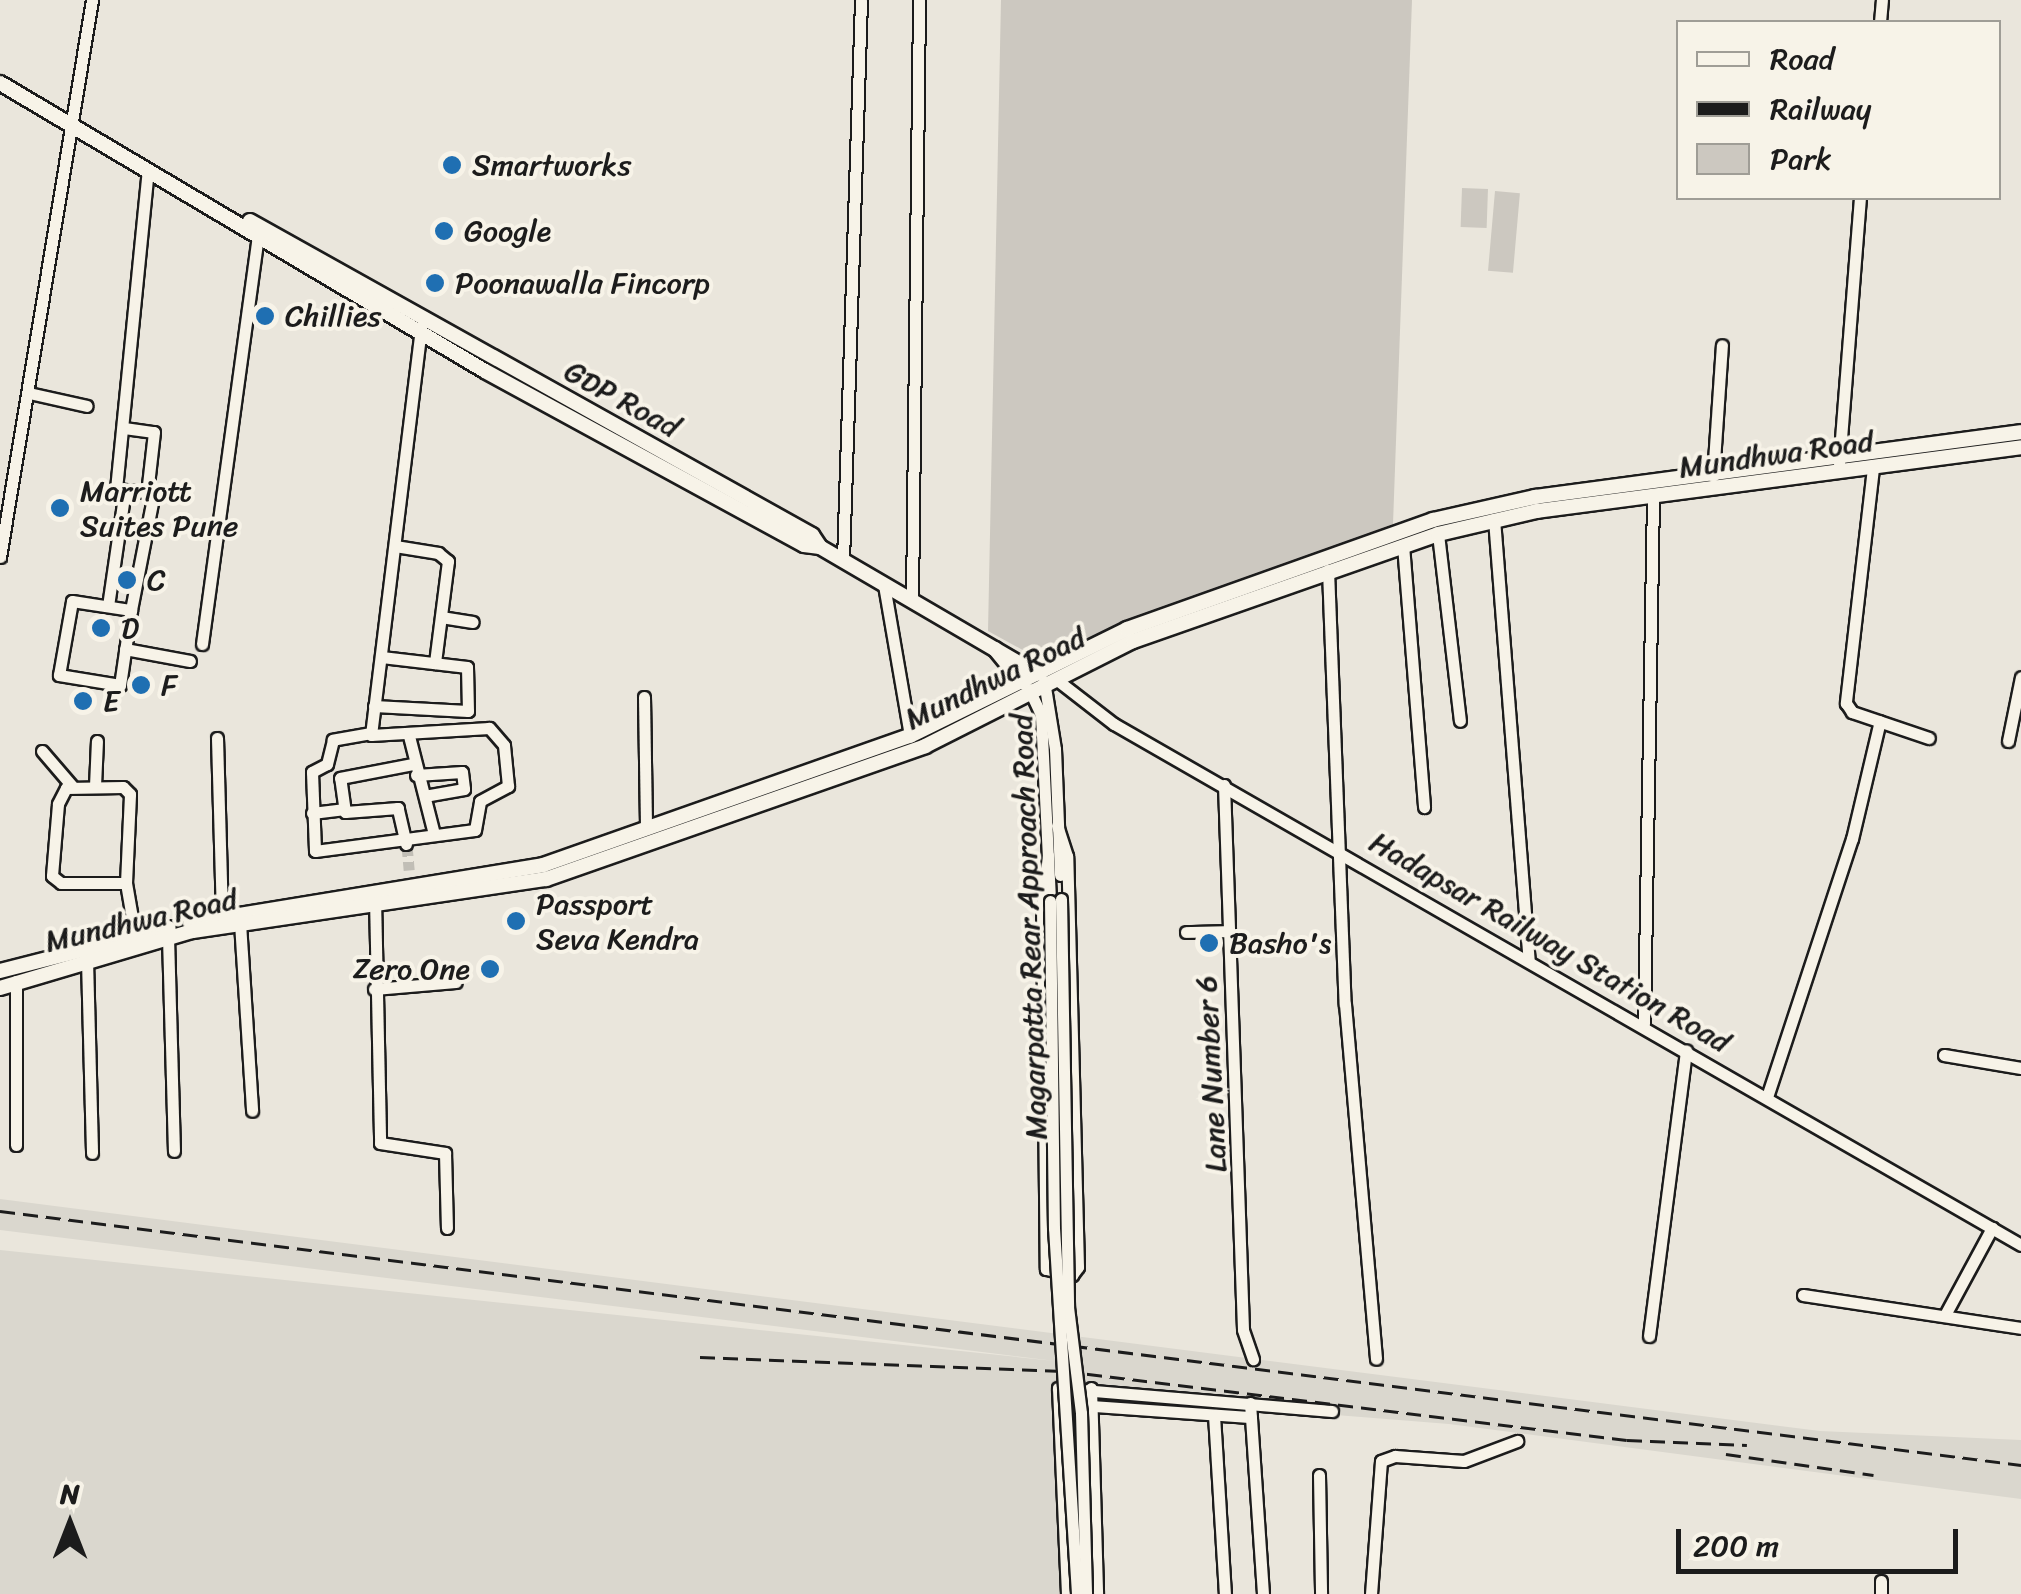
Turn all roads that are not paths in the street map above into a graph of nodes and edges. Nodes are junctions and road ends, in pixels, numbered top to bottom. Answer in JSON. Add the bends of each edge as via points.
{"nodes":[{"id":1,"x":92,"y":0,"type":"edge"},
{"id":2,"x":861,"y":0,"type":"edge"},
{"id":3,"x":919,"y":0,"type":"edge"},
{"id":4,"x":0,"y":73,"type":"edge"},
{"id":5,"x":0,"y":83,"type":"edge"},
{"id":6,"x":74,"y":124,"type":"junction"},
{"id":7,"x":148,"y":171,"type":"junction"},
{"id":8,"x":1860,"y":200,"type":"edge"},
{"id":9,"x":258,"y":236,"type":"junction"},
{"id":10,"x":422,"y":324,"type":"junction"},
{"id":11,"x":1722,"y":345,"type":"dead end"},
{"id":12,"x":29,"y":393,"type":"junction"},
{"id":13,"x":87,"y":406,"type":"dead end"},
{"id":14,"x":124,"y":428,"type":"junction"},
{"id":15,"x":2021,"y":432,"type":"edge"},
{"id":16,"x":2021,"y":447,"type":"edge"},
{"id":17,"x":1839,"y":466,"type":"junction"},
{"id":18,"x":1874,"y":468,"type":"junction"},
{"id":19,"x":1712,"y":476,"type":"junction"},
{"id":20,"x":125,"y":490,"type":"junction"},
{"id":21,"x":147,"y":493,"type":"junction"},
{"id":22,"x":1654,"y":498,"type":"junction"},
{"id":23,"x":1494,"y":519,"type":"junction"},
{"id":24,"x":1429,"y":531,"type":"junction"},
{"id":25,"x":1403,"y":545,"type":"junction"},
{"id":26,"x":394,"y":546,"type":"junction"},
{"id":27,"x":0,"y":557,"type":"edge"},
{"id":28,"x":843,"y":561,"type":"junction"},
{"id":29,"x":1328,"y":570,"type":"junction"},
{"id":30,"x":884,"y":585,"type":"junction"},
{"id":31,"x":912,"y":601,"type":"junction"},
{"id":32,"x":108,"y":606,"type":"junction"},
{"id":33,"x":132,"y":610,"type":"junction"},
{"id":34,"x":441,"y":618,"type":"junction"},
{"id":35,"x":473,"y":622,"type":"dead end"},
{"id":36,"x":202,"y":644,"type":"dead end"},
{"id":37,"x":995,"y":649,"type":"junction"},
{"id":38,"x":125,"y":650,"type":"junction"},
{"id":39,"x":382,"y":657,"type":"junction"},
{"id":40,"x":190,"y":661,"type":"dead end"},
{"id":41,"x":435,"y":663,"type":"junction"},
{"id":42,"x":2021,"y":677,"type":"edge"},
{"id":43,"x":1047,"y":680,"type":"junction"},
{"id":44,"x":1027,"y":688,"type":"junction"},
{"id":45,"x":644,"y":698,"type":"dead end"},
{"id":46,"x":2019,"y":701,"type":"edge"},
{"id":47,"x":374,"y":706,"type":"junction"},
{"id":48,"x":1460,"y":721,"type":"dead end"},
{"id":49,"x":1880,"y":721,"type":"junction"},
{"id":50,"x":370,"y":733,"type":"junction"},
{"id":51,"x":409,"y":736,"type":"junction"},
{"id":52,"x":910,"y":736,"type":"junction"},
{"id":53,"x":217,"y":738,"type":"dead end"},
{"id":54,"x":1930,"y":738,"type":"dead end"},
{"id":55,"x":97,"y":741,"type":"dead end"},
{"id":56,"x":2008,"y":741,"type":"dead end"},
{"id":57,"x":42,"y":751,"type":"dead end"},
{"id":58,"x":414,"y":769,"type":"junction"},
{"id":59,"x":829,"y":772,"type":"junction"},
{"id":60,"x":1224,"y":785,"type":"junction"},
{"id":61,"x":72,"y":786,"type":"junction"},
{"id":62,"x":95,"y":786,"type":"junction"},
{"id":63,"x":428,"y":796,"type":"junction"},
{"id":64,"x":1424,"y":807,"type":"dead end"},
{"id":65,"x":342,"y":809,"type":"junction"},
{"id":66,"x":312,"y":813,"type":"junction"},
{"id":67,"x":1058,"y":826,"type":"junction"},
{"id":68,"x":646,"y":828,"type":"junction"},
{"id":69,"x":434,"y":834,"type":"junction"},
{"id":70,"x":406,"y":842,"type":"junction"},
{"id":71,"x":1339,"y":849,"type":"junction"},
{"id":72,"x":1048,"y":855,"type":"junction"},
{"id":73,"x":409,"y":870,"type":"tunnel mouth"},
{"id":74,"x":544,"y":872,"type":"junction"},
{"id":75,"x":126,"y":883,"type":"junction"},
{"id":76,"x":411,"y":889,"type":"junction"},
{"id":77,"x":1056,"y":900,"type":"junction"},
{"id":78,"x":375,"y":901,"type":"junction"},
{"id":79,"x":222,"y":916,"type":"junction"},
{"id":80,"x":240,"y":922,"type":"junction"},
{"id":81,"x":1229,"y":931,"type":"junction"},
{"id":82,"x":1186,"y":932,"type":"dead end"},
{"id":83,"x":135,"y":936,"type":"junction"},
{"id":84,"x":168,"y":937,"type":"junction"},
{"id":85,"x":1529,"y":959,"type":"junction"},
{"id":86,"x":87,"y":960,"type":"junction"},
{"id":87,"x":0,"y":972,"type":"edge"},
{"id":88,"x":16,"y":981,"type":"junction"},
{"id":89,"x":456,"y":982,"type":"dead end"},
{"id":90,"x":0,"y":988,"type":"edge"},
{"id":91,"x":374,"y":988,"type":"junction"},
{"id":92,"x":1644,"y":1023,"type":"junction"},
{"id":93,"x":1686,"y":1050,"type":"junction"},
{"id":94,"x":1944,"y":1054,"type":"dead end"},
{"id":95,"x":2021,"y":1068,"type":"edge"},
{"id":96,"x":0,"y":1082,"type":"edge"},
{"id":97,"x":16,"y":1082,"type":"junction"},
{"id":98,"x":1767,"y":1098,"type":"junction"},
{"id":99,"x":252,"y":1111,"type":"dead end"},
{"id":100,"x":16,"y":1145,"type":"dead end"},
{"id":101,"x":174,"y":1152,"type":"dead end"},
{"id":102,"x":92,"y":1153,"type":"dead end"},
{"id":103,"x":448,"y":1228,"type":"dead end"},
{"id":104,"x":1992,"y":1228,"type":"junction"},
{"id":105,"x":2021,"y":1245,"type":"edge"},
{"id":106,"x":1802,"y":1295,"type":"dead end"},
{"id":107,"x":1946,"y":1313,"type":"junction"},
{"id":108,"x":2021,"y":1328,"type":"edge"},
{"id":109,"x":1649,"y":1336,"type":"dead end"},
{"id":110,"x":1253,"y":1359,"type":"dead end"},
{"id":111,"x":1376,"y":1359,"type":"dead end"},
{"id":112,"x":1092,"y":1388,"type":"junction"},
{"id":113,"x":1250,"y":1403,"type":"junction"},
{"id":114,"x":1093,"y":1406,"type":"junction"},
{"id":115,"x":1332,"y":1411,"type":"dead end"},
{"id":116,"x":1214,"y":1414,"type":"junction"},
{"id":117,"x":1251,"y":1417,"type":"junction"},
{"id":118,"x":1517,"y":1441,"type":"dead end"},
{"id":119,"x":1319,"y":1474,"type":"dead end"},
{"id":120,"x":1067,"y":1594,"type":"edge"},
{"id":121,"x":1076,"y":1594,"type":"edge"},
{"id":122,"x":1086,"y":1594,"type":"edge"},
{"id":123,"x":1097,"y":1594,"type":"edge"},
{"id":124,"x":1225,"y":1594,"type":"edge"},
{"id":125,"x":1263,"y":1594,"type":"edge"},
{"id":126,"x":1321,"y":1594,"type":"edge"},
{"id":127,"x":1372,"y":1594,"type":"edge"}],
"edges":[{"from":1,"to":6,"type":"street"},
{"from":2,"to":28,"type":"street"},
{"from":3,"to":31,"type":"street"},
{"from":4,"to":6,"type":"main road","name":"GDP Road"},
{"from":5,"to":6,"type":"main road"},
{"from":6,"to":7,"type":"main road"},
{"from":6,"to":10,"type":"main road","name":"GDP Road"},
{"from":6,"to":12,"type":"street"},
{"from":7,"to":9,"type":"main road"},
{"from":7,"to":14,"type":"street","via":[[120,414]]},
{"from":8,"to":17,"type":"street"},
{"from":9,"to":10,"type":"main road"},
{"from":9,"to":36,"type":"street"},
{"from":10,"to":26,"type":"street"},
{"from":10,"to":28,"type":"main road","name":"GDP Road","via":[[812,535]]},
{"from":11,"to":19,"type":"street"},
{"from":12,"to":13,"type":"street"},
{"from":12,"to":27,"type":"street"},
{"from":14,"to":20,"type":"street","via":[[116,489]]},
{"from":14,"to":21,"type":"street","via":[[154,432]]},
{"from":15,"to":17,"type":"main road","name":"Mundhwa Road"},
{"from":16,"to":18,"type":"main road","name":"Mundhwa Road"},
{"from":17,"to":18,"type":"main road","name":"Mundhwa Road"},
{"from":17,"to":19,"type":"main road","name":"Mundhwa Road"},
{"from":17,"to":22,"type":"main road","name":"Mundhwa Road"},
{"from":18,"to":49,"type":"street","via":[[1844,692],[1852,712]]},
{"from":19,"to":24,"type":"main road","name":"Mundhwa Road","via":[[1535,498]]},
{"from":20,"to":21,"type":"street"},
{"from":20,"to":32,"type":"street"},
{"from":21,"to":33,"type":"street","via":[[154,494]]},
{"from":22,"to":23,"type":"main road","name":"Mundhwa Road"},
{"from":22,"to":92,"type":"street"},
{"from":23,"to":24,"type":"main road","name":"Mundhwa Road"},
{"from":23,"to":85,"type":"street"},
{"from":24,"to":25,"type":"main road","name":"Mundhwa Road"},
{"from":24,"to":43,"type":"main road","name":"Mundhwa Road","via":[[1186,605]]},
{"from":24,"to":48,"type":"street"},
{"from":25,"to":29,"type":"main road","name":"Mundhwa Road"},
{"from":25,"to":64,"type":"street"},
{"from":26,"to":34,"type":"street","via":[[446,557]]},
{"from":26,"to":39,"type":"street"},
{"from":28,"to":30,"type":"main road","name":"GDP Road"},
{"from":29,"to":43,"type":"main road","name":"Mundhwa Road"},
{"from":29,"to":71,"type":"street"},
{"from":30,"to":31,"type":"main road","name":"GDP Road"},
{"from":30,"to":52,"type":"street"},
{"from":31,"to":37,"type":"main road","name":"GDP Road"},
{"from":32,"to":33,"type":"street"},
{"from":32,"to":38,"type":"street","via":[[72,601],[59,675],[120,684]]},
{"from":33,"to":38,"type":"street"},
{"from":34,"to":35,"type":"street"},
{"from":34,"to":41,"type":"street"},
{"from":37,"to":43,"type":"main road","name":"Magarpatta Rear Approach Road"},
{"from":37,"to":44,"type":"main road","name":"Magarpatta Rear Approach Road"},
{"from":38,"to":40,"type":"street"},
{"from":39,"to":41,"type":"street"},
{"from":39,"to":47,"type":"street"},
{"from":41,"to":47,"type":"street","via":[[470,670],[463,714]]},
{"from":42,"to":46,"type":"street"},
{"from":43,"to":44,"type":"main road","name":"Mundhwa Road"},
{"from":43,"to":60,"type":"street","name":"Hadapsar Railway Station Road"},
{"from":43,"to":67,"type":"street","name":"Magarpatta Rear Approach Road"},
{"from":44,"to":52,"type":"main road","name":"Mundhwa Road"},
{"from":44,"to":59,"type":"main road","name":"Mundhwa Road","via":[[925,746]]},
{"from":44,"to":72,"type":"street","name":"Magarpatta Rear Approach Road","via":[[1041,715]]},
{"from":45,"to":68,"type":"street"},
{"from":46,"to":56,"type":"street"},
{"from":47,"to":50,"type":"street"},
{"from":49,"to":54,"type":"street"},
{"from":49,"to":98,"type":"street","via":[[1852,838]]},
{"from":50,"to":51,"type":"street"},
{"from":50,"to":66,"type":"street","via":[[333,740],[327,764],[312,772]]},
{"from":51,"to":58,"type":"street"},
{"from":51,"to":69,"type":"street","via":[[489,728],[504,744],[508,786],[480,801],[480,826]]},
{"from":52,"to":59,"type":"main road","name":"Mundhwa Road"},
{"from":53,"to":79,"type":"street"},
{"from":55,"to":62,"type":"street"},
{"from":57,"to":61,"type":"street"},
{"from":58,"to":63,"type":"street"},
{"from":58,"to":63,"type":"street","via":[[462,772],[464,790]]},
{"from":58,"to":65,"type":"street","via":[[342,774]]},
{"from":59,"to":68,"type":"main road","name":"Mundhwa Road"},
{"from":59,"to":74,"type":"main road","name":"Mundhwa Road"},
{"from":60,"to":71,"type":"street","name":"Hadapsar Railway Station Road"},
{"from":60,"to":81,"type":"street","name":"Lane Number 6"},
{"from":61,"to":62,"type":"street"},
{"from":61,"to":75,"type":"street","via":[[58,804],[52,876],[62,883]]},
{"from":62,"to":75,"type":"street","via":[[123,787],[130,794]]},
{"from":63,"to":69,"type":"street"},
{"from":65,"to":66,"type":"street"},
{"from":65,"to":70,"type":"street","via":[[398,808]]},
{"from":66,"to":70,"type":"street","via":[[316,851]]},
{"from":67,"to":72,"type":"street","via":[[1067,856],[1078,1267],[1072,1276],[1046,1269],[1042,908]]},
{"from":67,"to":77,"type":"street","name":"Magarpatta Rear Approach Road"},
{"from":68,"to":74,"type":"main road","name":"Mundhwa Road"},
{"from":69,"to":70,"type":"street"},
{"from":71,"to":85,"type":"street","name":"Hadapsar Railway Station Road"},
{"from":71,"to":111,"type":"street","via":[[1345,1004]]},
{"from":72,"to":77,"type":"street","name":"Magarpatta Rear Approach Road"},
{"from":73,"to":76,"type":"street"},
{"from":74,"to":76,"type":"main road","name":"Mundhwa Road"},
{"from":74,"to":78,"type":"main road","name":"Mundhwa Road"},
{"from":75,"to":83,"type":"street"},
{"from":76,"to":78,"type":"main road","name":"Mundhwa Road"},
{"from":77,"to":121,"type":"street","name":"Magarpatta Rear Approach Road","bridge":true,"via":[[1054,1228]]},
{"from":77,"to":122,"type":"street","name":"Magarpatta Rear Approach Road","bridge":true,"via":[[1067,1274],[1081,1414]]},
{"from":78,"to":79,"type":"main road","name":"Mundhwa Road"},
{"from":78,"to":80,"type":"main road","name":"Mundhwa Road"},
{"from":78,"to":91,"type":"street"},
{"from":79,"to":83,"type":"main road","name":"Mundhwa Road"},
{"from":80,"to":84,"type":"main road","name":"Mundhwa Road"},
{"from":80,"to":99,"type":"street"},
{"from":81,"to":82,"type":"street"},
{"from":81,"to":110,"type":"street","name":"Lane Number 6","via":[[1244,1330]]},
{"from":83,"to":87,"type":"main road","name":"Mundhwa Road"},
{"from":84,"to":86,"type":"main road","name":"Mundhwa Road"},
{"from":84,"to":101,"type":"street"},
{"from":85,"to":92,"type":"street","name":"Hadapsar Railway Station Road"},
{"from":86,"to":88,"type":"main road","name":"Mundhwa Road"},
{"from":86,"to":102,"type":"street"},
{"from":88,"to":90,"type":"main road","name":"Mundhwa Road"},
{"from":88,"to":97,"type":"street"},
{"from":89,"to":91,"type":"street"},
{"from":91,"to":103,"type":"street","via":[[380,1142],[445,1153]]},
{"from":92,"to":93,"type":"street","name":"Hadapsar Railway Station Road"},
{"from":93,"to":98,"type":"street","name":"Hadapsar Railway Station Road"},
{"from":93,"to":109,"type":"street"},
{"from":94,"to":95,"type":"street"},
{"from":96,"to":97,"type":"street"},
{"from":97,"to":100,"type":"street"},
{"from":98,"to":104,"type":"street","name":"Hadapsar Railway Station Road"},
{"from":104,"to":105,"type":"street","name":"Hadapsar Railway Station Road"},
{"from":104,"to":107,"type":"street"},
{"from":106,"to":107,"type":"street","via":[[1887,1312]]},
{"from":107,"to":108,"type":"street"},
{"from":112,"to":113,"type":"street"},
{"from":112,"to":114,"type":"street"},
{"from":112,"to":120,"type":"street","via":[[1057,1392]]},
{"from":113,"to":115,"type":"street"},
{"from":113,"to":117,"type":"street"},
{"from":114,"to":116,"type":"street"},
{"from":114,"to":123,"type":"street"},
{"from":116,"to":117,"type":"street"},
{"from":116,"to":124,"type":"street"},
{"from":117,"to":125,"type":"street"},
{"from":118,"to":127,"type":"street","via":[[1464,1461],[1395,1456],[1381,1462]]},
{"from":119,"to":126,"type":"street"}]}
